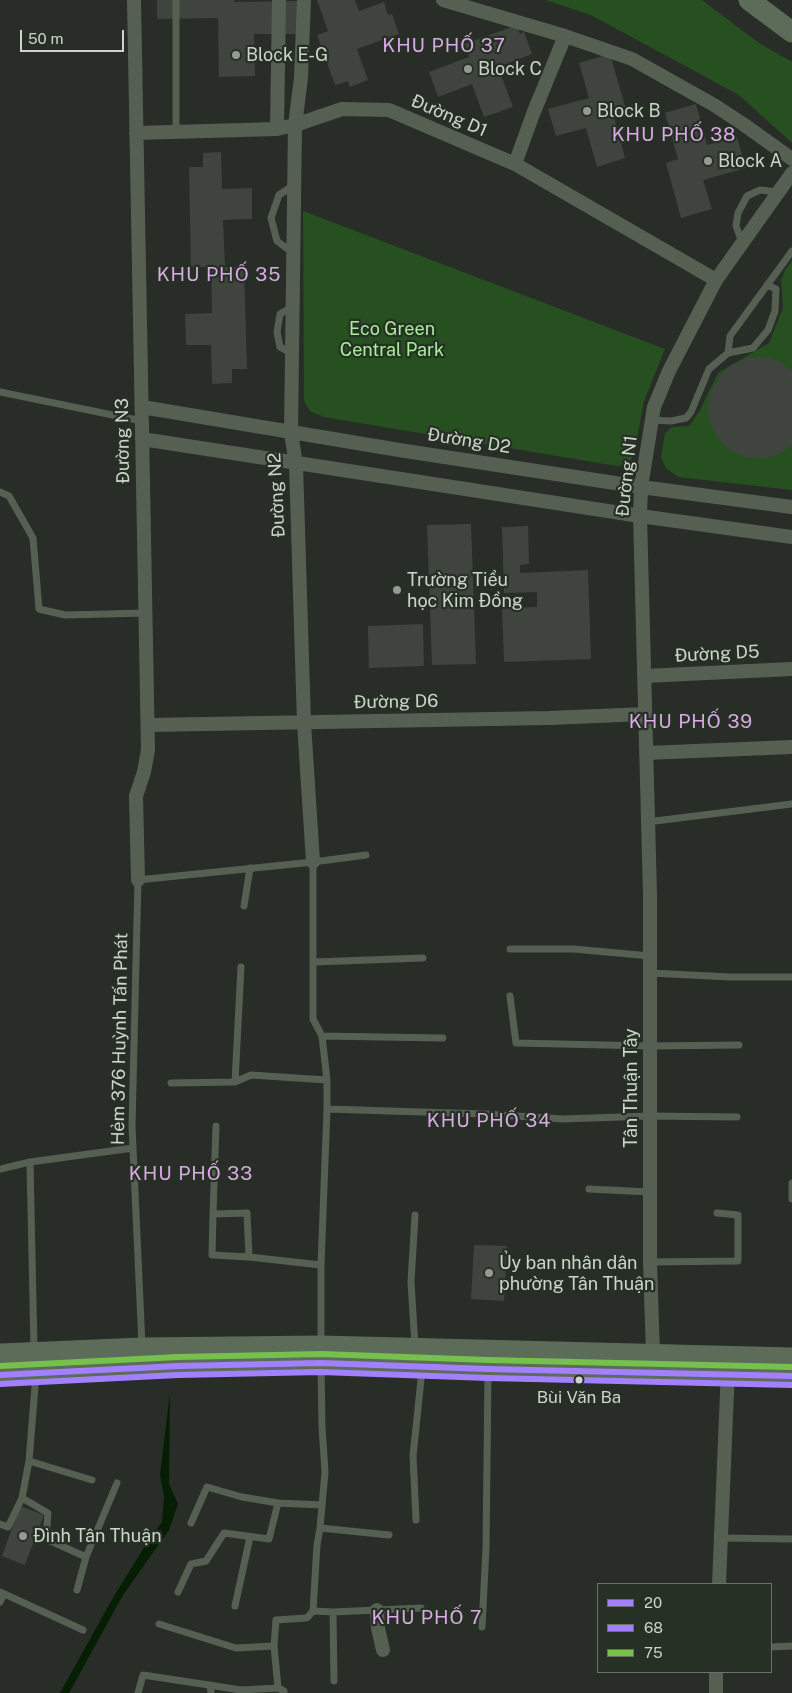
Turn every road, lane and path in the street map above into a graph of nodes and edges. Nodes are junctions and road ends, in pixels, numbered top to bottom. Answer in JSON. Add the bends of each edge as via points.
{"nodes":[{"id":1,"x":134,"y":0,"type":"edge"},
{"id":2,"x":176,"y":0,"type":"edge"},
{"id":3,"x":279,"y":0,"type":"edge"},
{"id":4,"x":304,"y":0,"type":"edge"},
{"id":5,"x":443,"y":0,"type":"edge"},
{"id":6,"x":749,"y":0,"type":"edge"},
{"id":7,"x":792,"y":32,"type":"edge"},
{"id":8,"x":565,"y":36,"type":"junction"},
{"id":9,"x":278,"y":76,"type":"junction"},
{"id":10,"x":301,"y":78,"type":"junction"},
{"id":11,"x":295,"y":125,"type":"junction"},
{"id":12,"x":277,"y":129,"type":"junction"},
{"id":13,"x":176,"y":132,"type":"junction"},
{"id":14,"x":136,"y":133,"type":"junction"},
{"id":15,"x":792,"y":159,"type":"edge"},
{"id":16,"x":515,"y":164,"type":"junction"},
{"id":17,"x":792,"y":173,"type":"edge"},
{"id":18,"x":294,"y":184,"type":"junction"},
{"id":19,"x":778,"y":192,"type":"junction"},
{"id":20,"x":742,"y":243,"type":"junction"},
{"id":21,"x":792,"y":251,"type":"edge"},
{"id":22,"x":293,"y":253,"type":"junction"},
{"id":23,"x":716,"y":280,"type":"junction"},
{"id":24,"x":767,"y":285,"type":"junction"},
{"id":25,"x":728,"y":353,"type":"junction"},
{"id":26,"x":0,"y":392,"type":"edge"},
{"id":27,"x":142,"y":414,"type":"junction"},
{"id":28,"x":652,"y":420,"type":"junction"},
{"id":29,"x":292,"y":433,"type":"junction"},
{"id":30,"x":142,"y":439,"type":"junction"},
{"id":31,"x":296,"y":464,"type":"junction"},
{"id":32,"x":641,"y":486,"type":"junction"},
{"id":33,"x":0,"y":492,"type":"edge"},
{"id":34,"x":792,"y":507,"type":"edge"},
{"id":35,"x":640,"y":516,"type":"junction"},
{"id":36,"x":792,"y":537,"type":"edge"},
{"id":37,"x":145,"y":613,"type":"junction"},
{"id":38,"x":792,"y":669,"type":"edge"},
{"id":39,"x":644,"y":676,"type":"junction"},
{"id":40,"x":645,"y":714,"type":"junction"},
{"id":41,"x":304,"y":723,"type":"junction"},
{"id":42,"x":148,"y":725,"type":"junction"},
{"id":43,"x":792,"y":747,"type":"edge"},
{"id":44,"x":646,"y":753,"type":"junction"},
{"id":45,"x":792,"y":804,"type":"edge"},
{"id":46,"x":647,"y":822,"type":"junction"},
{"id":47,"x":366,"y":855,"type":"dead end"},
{"id":48,"x":313,"y":862,"type":"junction"},
{"id":49,"x":250,"y":868,"type":"junction"},
{"id":50,"x":138,"y":880,"type":"junction"},
{"id":51,"x":244,"y":906,"type":"dead end"},
{"id":52,"x":510,"y":950,"type":"dead end"},
{"id":53,"x":650,"y":956,"type":"junction"},
{"id":54,"x":423,"y":958,"type":"dead end"},
{"id":55,"x":314,"y":962,"type":"junction"},
{"id":56,"x":240,"y":967,"type":"dead end"},
{"id":57,"x":650,"y":973,"type":"junction"},
{"id":58,"x":792,"y":977,"type":"edge"},
{"id":59,"x":510,"y":996,"type":"dead end"},
{"id":60,"x":322,"y":1036,"type":"junction"},
{"id":61,"x":442,"y":1038,"type":"dead end"},
{"id":62,"x":738,"y":1045,"type":"dead end"},
{"id":63,"x":650,"y":1046,"type":"junction"},
{"id":64,"x":326,"y":1080,"type":"junction"},
{"id":65,"x":235,"y":1082,"type":"junction"},
{"id":66,"x":171,"y":1083,"type":"dead end"},
{"id":67,"x":327,"y":1109,"type":"junction"},
{"id":68,"x":650,"y":1116,"type":"junction"},
{"id":69,"x":737,"y":1117,"type":"dead end"},
{"id":70,"x":216,"y":1126,"type":"dead end"},
{"id":71,"x":133,"y":1148,"type":"junction"},
{"id":72,"x":30,"y":1162,"type":"junction"},
{"id":73,"x":0,"y":1168,"type":"edge"},
{"id":74,"x":792,"y":1183,"type":"edge"},
{"id":75,"x":589,"y":1189,"type":"dead end"},
{"id":76,"x":650,"y":1192,"type":"junction"},
{"id":77,"x":792,"y":1199,"type":"edge"},
{"id":78,"x":717,"y":1213,"type":"dead end"},
{"id":79,"x":213,"y":1214,"type":"junction"},
{"id":80,"x":415,"y":1215,"type":"dead end"},
{"id":81,"x":249,"y":1257,"type":"junction"},
{"id":82,"x":650,"y":1262,"type":"junction"},
{"id":83,"x":322,"y":1265,"type":"junction"},
{"id":84,"x":142,"y":1348,"type":"junction"},
{"id":85,"x":34,"y":1352,"type":"junction"},
{"id":86,"x":0,"y":1354,"type":"edge"},
{"id":87,"x":321,"y":1355,"type":"junction"},
{"id":88,"x":653,"y":1355,"type":"junction"},
{"id":89,"x":418,"y":1358,"type":"junction"},
{"id":90,"x":792,"y":1358,"type":"edge"},
{"id":91,"x":728,"y":1366,"type":"junction"},
{"id":92,"x":488,"y":1369,"type":"junction"},
{"id":93,"x":36,"y":1373,"type":"junction"},
{"id":94,"x":1,"y":1375,"type":"edge"},
{"id":95,"x":792,"y":1376,"type":"edge"},
{"id":96,"x":29,"y":1460,"type":"junction"},
{"id":97,"x":92,"y":1480,"type":"dead end"},
{"id":98,"x":117,"y":1483,"type":"dead end"},
{"id":99,"x":22,"y":1498,"type":"junction"},
{"id":100,"x":278,"y":1503,"type":"junction"},
{"id":101,"x":322,"y":1505,"type":"junction"},
{"id":102,"x":416,"y":1520,"type":"dead end"},
{"id":103,"x":191,"y":1523,"type":"dead end"},
{"id":104,"x":0,"y":1524,"type":"edge"},
{"id":105,"x":320,"y":1528,"type":"junction"},
{"id":106,"x":389,"y":1535,"type":"dead end"},
{"id":107,"x":250,"y":1536,"type":"junction"},
{"id":108,"x":720,"y":1538,"type":"junction"},
{"id":109,"x":792,"y":1539,"type":"edge"},
{"id":110,"x":86,"y":1557,"type":"junction"},
{"id":111,"x":719,"y":1583,"type":"edge"},
{"id":112,"x":78,"y":1590,"type":"dead end"},
{"id":113,"x":178,"y":1592,"type":"dead end"},
{"id":114,"x":2,"y":1593,"type":"edge"},
{"id":115,"x":0,"y":1602,"type":"edge"},
{"id":116,"x":235,"y":1606,"type":"dead end"},
{"id":117,"x":421,"y":1608,"type":"dead end"},
{"id":118,"x":377,"y":1610,"type":"junction"},
{"id":119,"x":313,"y":1611,"type":"junction"},
{"id":120,"x":333,"y":1612,"type":"junction"},
{"id":121,"x":159,"y":1624,"type":"dead end"},
{"id":122,"x":482,"y":1627,"type":"dead end"},
{"id":123,"x":83,"y":1630,"type":"dead end"},
{"id":124,"x":274,"y":1646,"type":"junction"},
{"id":125,"x":792,"y":1646,"type":"edge"},
{"id":126,"x":772,"y":1647,"type":"edge"},
{"id":127,"x":383,"y":1650,"type":"dead end"},
{"id":128,"x":716,"y":1673,"type":"edge"},
{"id":129,"x":334,"y":1681,"type":"dead end"},
{"id":130,"x":278,"y":1688,"type":"junction"},
{"id":131,"x":210,"y":1689,"type":"edge"},
{"id":132,"x":138,"y":1693,"type":"edge"},
{"id":133,"x":284,"y":1693,"type":"edge"},
{"id":134,"x":716,"y":1693,"type":"edge"}],
"edges":[{"from":1,"to":14,"type":"street","name":"Đường N3"},
{"from":2,"to":13,"type":"lane"},
{"from":3,"to":9,"type":"street"},
{"from":4,"to":10,"type":"street","name":"Đường N2"},
{"from":5,"to":8,"type":"street"},
{"from":6,"to":7,"type":"main road"},
{"from":8,"to":15,"type":"street","via":[[632,59],[714,105]]},
{"from":8,"to":16,"type":"street"},
{"from":9,"to":10,"type":"street"},
{"from":9,"to":12,"type":"street"},
{"from":10,"to":11,"type":"street","name":"Đường N2"},
{"from":11,"to":12,"type":"street","name":"Đường D1"},
{"from":11,"to":16,"type":"street","name":"Đường D1","via":[[342,109],[388,110]]},
{"from":11,"to":18,"type":"street","name":"Đường N2"},
{"from":12,"to":13,"type":"street","name":"Đường D1"},
{"from":13,"to":14,"type":"street","name":"Đường D1"},
{"from":14,"to":27,"type":"street","name":"Đường N3"},
{"from":16,"to":23,"type":"street","name":"Đường D1"},
{"from":17,"to":19,"type":"street","name":"Đường N1"},
{"from":18,"to":22,"type":"street","name":"Đường N2"},
{"from":18,"to":22,"type":"lane","via":[[279,195],[272,218],[277,241]]},
{"from":19,"to":20,"type":"street","name":"Đường N1"},
{"from":19,"to":20,"type":"lane","via":[[760,190],[747,196],[738,213],[736,226]]},
{"from":20,"to":23,"type":"street","name":"Đường N1"},
{"from":21,"to":24,"type":"lane"},
{"from":22,"to":29,"type":"street","name":"Đường N2"},
{"from":23,"to":28,"type":"street","name":"Đường N1","via":[[669,371]]},
{"from":24,"to":25,"type":"lane","via":[[730,336]]},
{"from":24,"to":25,"type":"lane","via":[[776,289],[775,311],[768,330],[753,348]]},
{"from":25,"to":28,"type":"lane","via":[[709,369],[686,418]]},
{"from":26,"to":27,"type":"lane"},
{"from":27,"to":29,"type":"street","name":"Đường D2"},
{"from":27,"to":30,"type":"street","name":"Đường N3"},
{"from":28,"to":32,"type":"street","name":"Đường N1"},
{"from":29,"to":31,"type":"street","name":"Đường N2"},
{"from":29,"to":32,"type":"street","name":"Đường D2"},
{"from":30,"to":31,"type":"street"},
{"from":30,"to":37,"type":"street","name":"Đường N3"},
{"from":31,"to":35,"type":"street"},
{"from":31,"to":41,"type":"street","name":"Đường N2"},
{"from":32,"to":34,"type":"street","name":"Đường D2"},
{"from":32,"to":35,"type":"street","name":"Đường N1"},
{"from":33,"to":37,"type":"lane","via":[[9,496],[33,538],[39,609],[64,615]]},
{"from":35,"to":36,"type":"street"},
{"from":35,"to":39,"type":"street","name":"Đường N1"},
{"from":37,"to":42,"type":"street","name":"Đường N3"},
{"from":38,"to":39,"type":"street","name":"Đường D5"},
{"from":39,"to":40,"type":"street","name":"Đường N1"},
{"from":40,"to":41,"type":"street","name":"Đường D6"},
{"from":40,"to":44,"type":"street","name":"Đường N1"},
{"from":41,"to":42,"type":"street","name":"Đường D6"},
{"from":41,"to":48,"type":"street","name":"Đường N2"},
{"from":42,"to":50,"type":"street","name":"Đường N3","via":[[148,750],[136,796]]},
{"from":43,"to":44,"type":"street"},
{"from":44,"to":46,"type":"street","name":"Đường N1"},
{"from":45,"to":46,"type":"lane"},
{"from":46,"to":53,"type":"street","name":"Tân Thuận Tây"},
{"from":47,"to":48,"type":"lane"},
{"from":48,"to":49,"type":"lane"},
{"from":48,"to":55,"type":"lane"},
{"from":49,"to":50,"type":"lane"},
{"from":49,"to":51,"type":"lane"},
{"from":50,"to":71,"type":"lane","name":"Hẻm 376 Huỳnh Tấn Phát"},
{"from":52,"to":53,"type":"lane","via":[[574,949]]},
{"from":53,"to":57,"type":"street","name":"Tân Thuận Tây"},
{"from":54,"to":55,"type":"lane"},
{"from":55,"to":60,"type":"lane","via":[[313,1019]]},
{"from":56,"to":65,"type":"lane"},
{"from":57,"to":58,"type":"lane","via":[[730,978]]},
{"from":57,"to":63,"type":"street","name":"Tân Thuận Tây"},
{"from":59,"to":63,"type":"lane","via":[[516,1043]]},
{"from":60,"to":61,"type":"lane"},
{"from":60,"to":64,"type":"lane"},
{"from":62,"to":63,"type":"lane"},
{"from":63,"to":68,"type":"street","name":"Tân Thuận Tây"},
{"from":64,"to":65,"type":"lane","via":[[251,1075]]},
{"from":64,"to":67,"type":"lane"},
{"from":65,"to":66,"type":"lane"},
{"from":67,"to":68,"type":"lane","via":[[564,1119]]},
{"from":67,"to":83,"type":"lane"},
{"from":68,"to":69,"type":"lane"},
{"from":68,"to":76,"type":"street","name":"Tân Thuận Tây"},
{"from":70,"to":79,"type":"lane"},
{"from":71,"to":72,"type":"lane"},
{"from":71,"to":84,"type":"lane","name":"Hẻm 376 Huỳnh Tấn Phát"},
{"from":72,"to":73,"type":"lane"},
{"from":72,"to":85,"type":"lane"},
{"from":74,"to":77,"type":"lane"},
{"from":75,"to":76,"type":"lane"},
{"from":76,"to":82,"type":"street","name":"Tân Thuận Tây"},
{"from":78,"to":82,"type":"lane","via":[[738,1214],[738,1261]]},
{"from":79,"to":81,"type":"lane","via":[[247,1213]]},
{"from":79,"to":81,"type":"lane","via":[[212,1256]]},
{"from":80,"to":89,"type":"lane","via":[[411,1282]]},
{"from":81,"to":83,"type":"lane"},
{"from":82,"to":88,"type":"street","name":"Tân Thuận Tây"},
{"from":83,"to":87,"type":"lane"},
{"from":84,"to":85,"type":"main road"},
{"from":84,"to":87,"type":"main road"},
{"from":85,"to":86,"type":"main road"},
{"from":86,"to":94,"type":"main road"},
{"from":87,"to":89,"type":"main road"},
{"from":87,"to":93,"type":"main road"},
{"from":87,"to":101,"type":"lane","via":[[325,1472]]},
{"from":88,"to":89,"type":"main road"},
{"from":88,"to":91,"type":"main road"},
{"from":89,"to":92,"type":"main road"},
{"from":89,"to":102,"type":"lane","via":[[413,1456]]},
{"from":90,"to":91,"type":"main road"},
{"from":91,"to":92,"type":"main road"},
{"from":91,"to":95,"type":"main road"},
{"from":91,"to":108,"type":"street"},
{"from":92,"to":122,"type":"lane"},
{"from":93,"to":94,"type":"main road"},
{"from":93,"to":96,"type":"lane"},
{"from":96,"to":97,"type":"lane"},
{"from":96,"to":99,"type":"lane"},
{"from":98,"to":110,"type":"lane"},
{"from":99,"to":104,"type":"lane","via":[[8,1526]]},
{"from":99,"to":110,"type":"lane","via":[[48,1513],[46,1539]]},
{"from":100,"to":101,"type":"lane"},
{"from":100,"to":103,"type":"lane","via":[[207,1487]]},
{"from":100,"to":107,"type":"lane","via":[[268,1539]]},
{"from":101,"to":105,"type":"lane"},
{"from":105,"to":106,"type":"lane"},
{"from":105,"to":119,"type":"lane"},
{"from":107,"to":113,"type":"lane","via":[[224,1533],[206,1561],[190,1564]]},
{"from":107,"to":116,"type":"lane"},
{"from":108,"to":109,"type":"lane"},
{"from":108,"to":111,"type":"street"},
{"from":110,"to":112,"type":"lane"},
{"from":114,"to":115,"type":"lane"},
{"from":114,"to":123,"type":"lane"},
{"from":117,"to":118,"type":"lane"},
{"from":118,"to":120,"type":"lane"},
{"from":118,"to":127,"type":"street"},
{"from":119,"to":120,"type":"lane"},
{"from":119,"to":124,"type":"lane","via":[[307,1618],[276,1620]]},
{"from":120,"to":129,"type":"lane"},
{"from":121,"to":124,"type":"lane","via":[[236,1648]]},
{"from":124,"to":130,"type":"lane"},
{"from":125,"to":126,"type":"lane"},
{"from":128,"to":134,"type":"street"},
{"from":130,"to":131,"type":"lane"},
{"from":130,"to":133,"type":"lane"},
{"from":131,"to":132,"type":"lane","via":[[143,1675]]}]}
